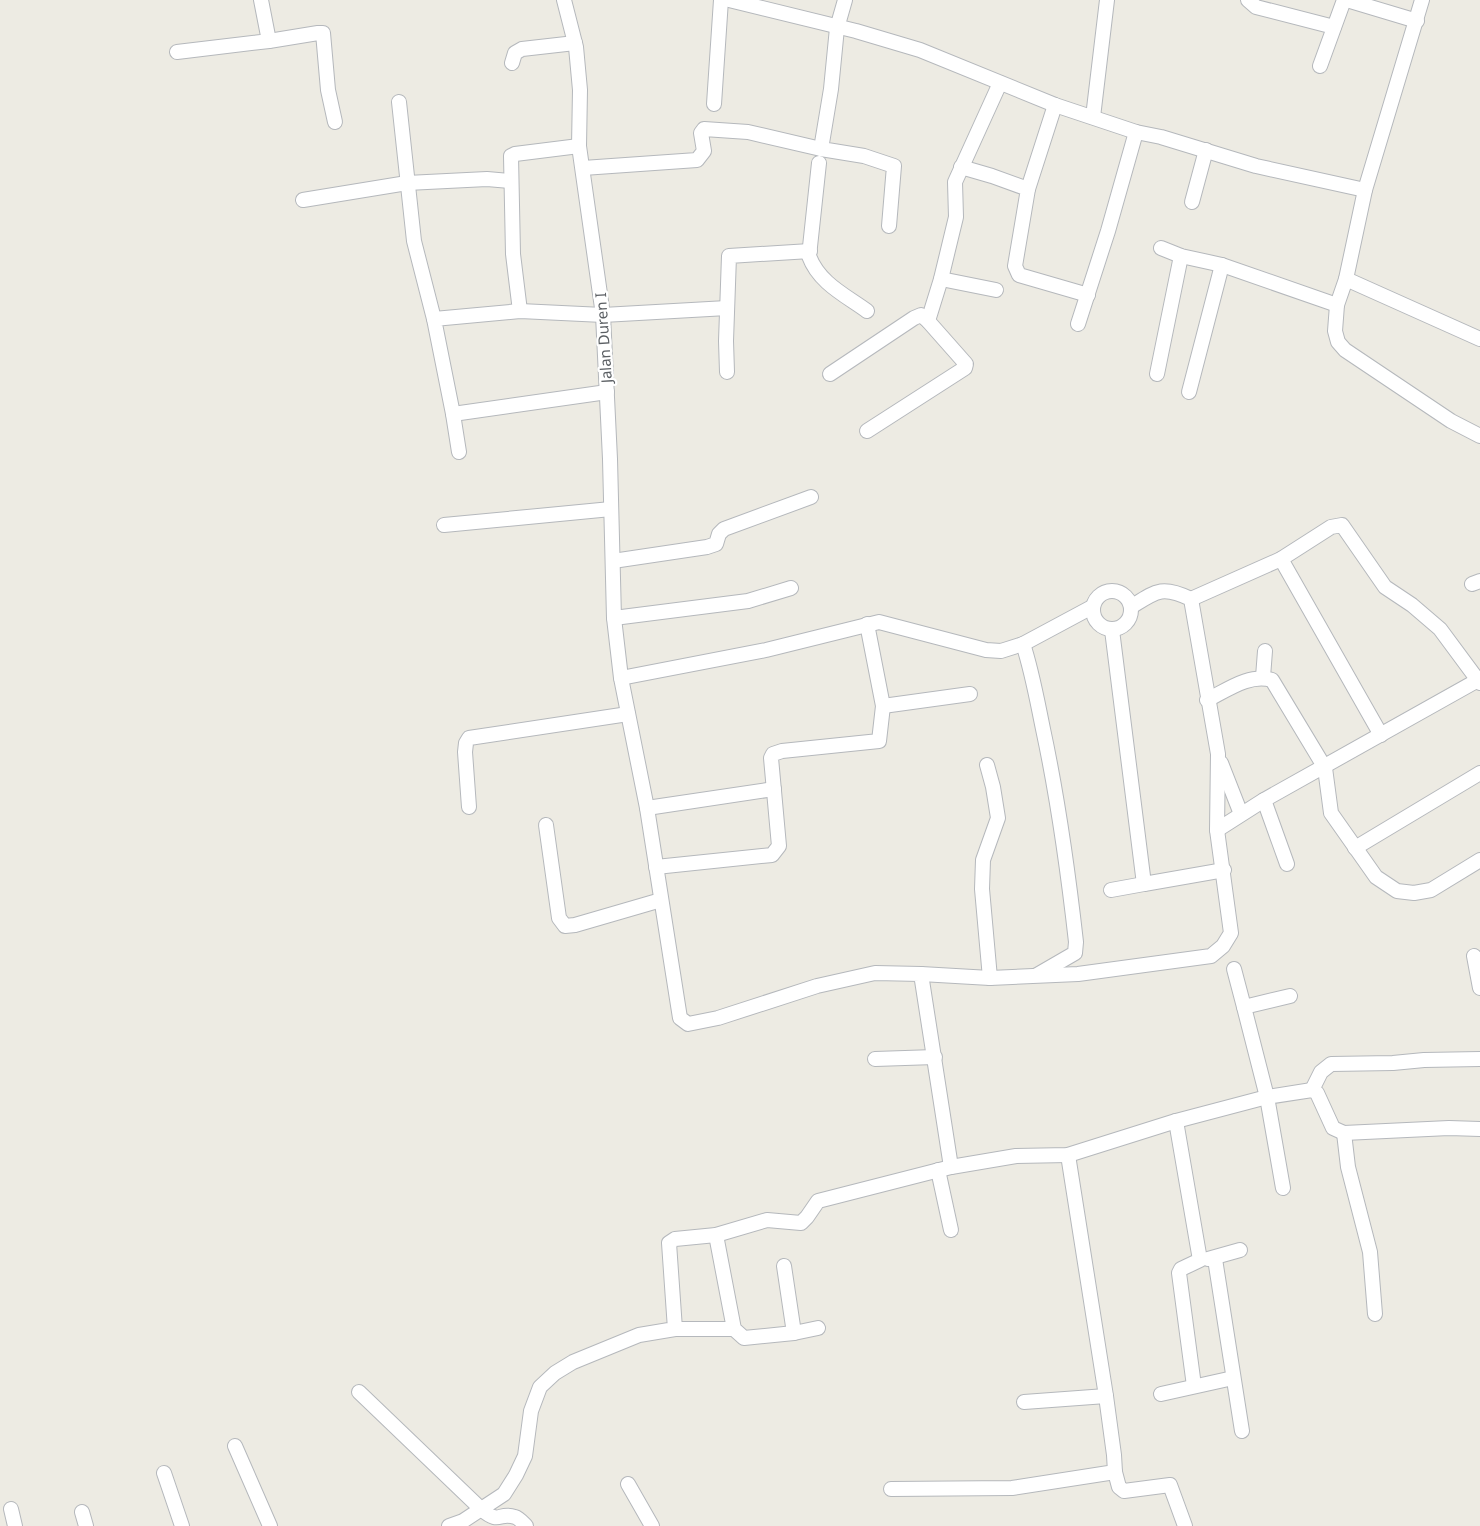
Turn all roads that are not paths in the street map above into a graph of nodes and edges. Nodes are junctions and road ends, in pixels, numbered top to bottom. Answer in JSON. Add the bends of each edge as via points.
{"nodes":[{"id":1,"x":261,"y":0,"type":"edge"},
{"id":2,"x":564,"y":0,"type":"edge"},
{"id":3,"x":721,"y":0,"type":"edge"},
{"id":4,"x":729,"y":0,"type":"edge"},
{"id":5,"x":845,"y":0,"type":"edge"},
{"id":6,"x":1107,"y":0,"type":"edge"},
{"id":7,"x":1248,"y":0,"type":"edge"},
{"id":8,"x":1346,"y":0,"type":"edge"},
{"id":9,"x":1422,"y":0,"type":"edge"},
{"id":10,"x":1417,"y":21,"type":"junction"},
{"id":11,"x":1334,"y":27,"type":"junction"},
{"id":12,"x":837,"y":28,"type":"junction"},
{"id":13,"x":269,"y":41,"type":"junction"},
{"id":14,"x":575,"y":43,"type":"junction"},
{"id":15,"x":177,"y":52,"type":"dead end"},
{"id":16,"x":512,"y":63,"type":"dead end"},
{"id":17,"x":1320,"y":66,"type":"dead end"},
{"id":18,"x":1000,"y":83,"type":"junction"},
{"id":19,"x":399,"y":102,"type":"dead end"},
{"id":20,"x":714,"y":104,"type":"dead end"},
{"id":21,"x":1055,"y":105,"type":"junction"},
{"id":22,"x":1093,"y":117,"type":"junction"},
{"id":23,"x":335,"y":122,"type":"dead end"},
{"id":24,"x":1136,"y":132,"type":"junction"},
{"id":25,"x":579,"y":146,"type":"junction"},
{"id":26,"x":1206,"y":150,"type":"junction"},
{"id":27,"x":820,"y":156,"type":"junction"},
{"id":28,"x":961,"y":167,"type":"junction"},
{"id":29,"x":583,"y":168,"type":"junction"},
{"id":30,"x":510,"y":181,"type":"junction"},
{"id":31,"x":407,"y":183,"type":"junction"},
{"id":32,"x":1028,"y":189,"type":"junction"},
{"id":33,"x":1365,"y":190,"type":"junction"},
{"id":34,"x":303,"y":200,"type":"dead end"},
{"id":35,"x":1192,"y":202,"type":"dead end"},
{"id":36,"x":889,"y":226,"type":"dead end"},
{"id":37,"x":1161,"y":248,"type":"dead end"},
{"id":38,"x":810,"y":251,"type":"junction"},
{"id":39,"x":1181,"y":256,"type":"junction"},
{"id":40,"x":1222,"y":265,"type":"junction"},
{"id":41,"x":941,"y":279,"type":"junction"},
{"id":42,"x":1346,"y":279,"type":"junction"},
{"id":43,"x":996,"y":290,"type":"dead end"},
{"id":44,"x":1088,"y":295,"type":"junction"},
{"id":45,"x":1337,"y":305,"type":"junction"},
{"id":46,"x":727,"y":308,"type":"junction"},
{"id":47,"x":520,"y":311,"type":"junction"},
{"id":48,"x":867,"y":311,"type":"dead end"},
{"id":49,"x":603,"y":315,"type":"junction"},
{"id":50,"x":434,"y":319,"type":"junction"},
{"id":51,"x":928,"y":321,"type":"junction"},
{"id":52,"x":1078,"y":324,"type":"dead end"},
{"id":53,"x":1480,"y":339,"type":"edge"},
{"id":54,"x":727,"y":372,"type":"dead end"},
{"id":55,"x":830,"y":374,"type":"dead end"},
{"id":56,"x":1157,"y":374,"type":"dead end"},
{"id":57,"x":607,"y":392,"type":"junction"},
{"id":58,"x":1189,"y":392,"type":"dead end"},
{"id":59,"x":453,"y":414,"type":"junction"},
{"id":60,"x":867,"y":431,"type":"dead end"},
{"id":61,"x":1480,"y":436,"type":"edge"},
{"id":62,"x":459,"y":452,"type":"dead end"},
{"id":63,"x":811,"y":496,"type":"dead end"},
{"id":64,"x":611,"y":509,"type":"junction"},
{"id":65,"x":444,"y":525,"type":"dead end"},
{"id":66,"x":1281,"y":559,"type":"junction"},
{"id":67,"x":613,"y":561,"type":"junction"},
{"id":68,"x":791,"y":588,"type":"dead end"},
{"id":69,"x":1191,"y":599,"type":"junction"},
{"id":70,"x":1092,"y":607,"type":"junction"},
{"id":71,"x":1131,"y":607,"type":"junction"},
{"id":72,"x":614,"y":618,"type":"junction"},
{"id":73,"x":867,"y":624,"type":"junction"},
{"id":74,"x":1112,"y":630,"type":"junction"},
{"id":75,"x":1023,"y":644,"type":"junction"},
{"id":76,"x":1265,"y":651,"type":"dead end"},
{"id":77,"x":1263,"y":677,"type":"junction"},
{"id":78,"x":621,"y":678,"type":"junction"},
{"id":79,"x":1479,"y":681,"type":"edge"},
{"id":80,"x":970,"y":694,"type":"dead end"},
{"id":81,"x":1207,"y":700,"type":"junction"},
{"id":82,"x":883,"y":706,"type":"junction"},
{"id":83,"x":628,"y":714,"type":"junction"},
{"id":84,"x":1381,"y":735,"type":"junction"},
{"id":85,"x":1218,"y":754,"type":"junction"},
{"id":86,"x":987,"y":765,"type":"dead end"},
{"id":87,"x":1325,"y":768,"type":"junction"},
{"id":88,"x":1480,"y":773,"type":"edge"},
{"id":89,"x":774,"y":789,"type":"junction"},
{"id":90,"x":1264,"y":800,"type":"junction"},
{"id":91,"x":469,"y":807,"type":"dead end"},
{"id":92,"x":647,"y":808,"type":"junction"},
{"id":93,"x":1241,"y":814,"type":"junction"},
{"id":94,"x":546,"y":825,"type":"dead end"},
{"id":95,"x":1217,"y":830,"type":"junction"},
{"id":96,"x":1354,"y":848,"type":"junction"},
{"id":97,"x":1480,"y":860,"type":"edge"},
{"id":98,"x":1287,"y":864,"type":"dead end"},
{"id":99,"x":656,"y":867,"type":"junction"},
{"id":100,"x":1224,"y":870,"type":"junction"},
{"id":101,"x":1144,"y":884,"type":"junction"},
{"id":102,"x":1111,"y":890,"type":"dead end"},
{"id":103,"x":661,"y":900,"type":"junction"},
{"id":104,"x":1474,"y":956,"type":"dead end"},
{"id":105,"x":1234,"y":969,"type":"dead end"},
{"id":106,"x":921,"y":974,"type":"junction"},
{"id":107,"x":1035,"y":976,"type":"junction"},
{"id":108,"x":990,"y":978,"type":"junction"},
{"id":109,"x":1480,"y":988,"type":"edge"},
{"id":110,"x":1290,"y":996,"type":"dead end"},
{"id":111,"x":1244,"y":1007,"type":"junction"},
{"id":112,"x":935,"y":1058,"type":"junction"},
{"id":113,"x":875,"y":1059,"type":"dead end"},
{"id":114,"x":1480,"y":1059,"type":"edge"},
{"id":115,"x":1312,"y":1090,"type":"junction"},
{"id":116,"x":1267,"y":1097,"type":"junction"},
{"id":117,"x":1176,"y":1121,"type":"junction"},
{"id":118,"x":1480,"y":1129,"type":"edge"},
{"id":119,"x":1344,"y":1133,"type":"junction"},
{"id":120,"x":1068,"y":1155,"type":"junction"},
{"id":121,"x":944,"y":1168,"type":"junction"},
{"id":122,"x":1283,"y":1188,"type":"dead end"},
{"id":123,"x":951,"y":1230,"type":"dead end"},
{"id":124,"x":716,"y":1235,"type":"junction"},
{"id":125,"x":1240,"y":1250,"type":"dead end"},
{"id":126,"x":1215,"y":1259,"type":"junction"},
{"id":127,"x":1200,"y":1260,"type":"junction"},
{"id":128,"x":784,"y":1266,"type":"dead end"},
{"id":129,"x":1376,"y":1314,"type":"dead end"},
{"id":130,"x":818,"y":1328,"type":"dead end"},
{"id":131,"x":675,"y":1329,"type":"junction"},
{"id":132,"x":734,"y":1329,"type":"junction"},
{"id":133,"x":794,"y":1333,"type":"junction"},
{"id":134,"x":1233,"y":1378,"type":"junction"},
{"id":135,"x":1194,"y":1386,"type":"junction"},
{"id":136,"x":359,"y":1392,"type":"dead end"},
{"id":137,"x":1161,"y":1394,"type":"dead end"},
{"id":138,"x":1106,"y":1396,"type":"junction"},
{"id":139,"x":1024,"y":1402,"type":"dead end"},
{"id":140,"x":1242,"y":1431,"type":"dead end"},
{"id":141,"x":235,"y":1446,"type":"dead end"},
{"id":142,"x":1115,"y":1472,"type":"junction"},
{"id":143,"x":164,"y":1473,"type":"dead end"},
{"id":144,"x":628,"y":1484,"type":"dead end"},
{"id":145,"x":891,"y":1489,"type":"dead end"},
{"id":146,"x":11,"y":1509,"type":"dead end"},
{"id":147,"x":481,"y":1509,"type":"junction"},
{"id":148,"x":82,"y":1512,"type":"dead end"},
{"id":149,"x":15,"y":1526,"type":"edge"},
{"id":150,"x":86,"y":1526,"type":"edge"},
{"id":151,"x":182,"y":1526,"type":"edge"},
{"id":152,"x":270,"y":1526,"type":"edge"},
{"id":153,"x":449,"y":1526,"type":"edge"},
{"id":154,"x":526,"y":1526,"type":"edge"},
{"id":155,"x":652,"y":1526,"type":"edge"},
{"id":156,"x":1185,"y":1526,"type":"edge"}],
"edges":[{"from":1,"to":13,"type":"street"},
{"from":2,"to":14,"type":"street","name":"Jalan Duren I"},
{"from":3,"to":20,"type":"street"},
{"from":4,"to":12,"type":"street"},
{"from":5,"to":12,"type":"street"},
{"from":6,"to":22,"type":"street"},
{"from":7,"to":11,"type":"street","via":[[1256,7]]},
{"from":8,"to":10,"type":"street"},
{"from":8,"to":11,"type":"street"},
{"from":9,"to":10,"type":"street"},
{"from":10,"to":33,"type":"street"},
{"from":11,"to":17,"type":"street"},
{"from":12,"to":18,"type":"street","via":[[920,50]]},
{"from":12,"to":27,"type":"street"},
{"from":13,"to":15,"type":"street"},
{"from":13,"to":23,"type":"street","via":[[323,33]]},
{"from":14,"to":16,"type":"street","via":[[517,50]]},
{"from":14,"to":25,"type":"street","name":"Jalan Duren I","via":[[580,90]]},
{"from":18,"to":21,"type":"street"},
{"from":18,"to":28,"type":"street"},
{"from":19,"to":31,"type":"street"},
{"from":21,"to":22,"type":"street"},
{"from":21,"to":32,"type":"street"},
{"from":22,"to":24,"type":"street"},
{"from":24,"to":26,"type":"street"},
{"from":24,"to":44,"type":"street"},
{"from":25,"to":29,"type":"street","name":"Jalan Duren I"},
{"from":25,"to":30,"type":"street","via":[[512,155]]},
{"from":26,"to":33,"type":"street","via":[[1256,166]]},
{"from":26,"to":35,"type":"street"},
{"from":27,"to":29,"type":"street","via":[[748,132],[704,129],[704,151],[697,160]]},
{"from":27,"to":36,"type":"street","via":[[864,156],[894,166]]},
{"from":27,"to":38,"type":"street"},
{"from":28,"to":32,"type":"street"},
{"from":28,"to":41,"type":"street","via":[[954,188],[956,217]]},
{"from":29,"to":49,"type":"street","name":"Jalan Duren I"},
{"from":30,"to":31,"type":"street"},
{"from":30,"to":47,"type":"street"},
{"from":31,"to":34,"type":"street"},
{"from":31,"to":50,"type":"street","via":[[414,241]]},
{"from":32,"to":44,"type":"street","via":[[1016,273]]},
{"from":33,"to":42,"type":"street"},
{"from":37,"to":39,"type":"street"},
{"from":38,"to":46,"type":"street","via":[[729,256]]},
{"from":38,"to":48,"type":"street","via":[[821,278]]},
{"from":39,"to":40,"type":"street"},
{"from":39,"to":56,"type":"street"},
{"from":40,"to":45,"type":"street"},
{"from":40,"to":58,"type":"street"},
{"from":41,"to":43,"type":"street"},
{"from":41,"to":51,"type":"street"},
{"from":42,"to":45,"type":"street"},
{"from":42,"to":53,"type":"street"},
{"from":44,"to":52,"type":"street"},
{"from":45,"to":61,"type":"street","via":[[1335,331],[1345,350]]},
{"from":46,"to":49,"type":"street"},
{"from":46,"to":54,"type":"street"},
{"from":47,"to":49,"type":"street"},
{"from":47,"to":50,"type":"street"},
{"from":49,"to":57,"type":"street","name":"Jalan Duren I"},
{"from":50,"to":59,"type":"street"},
{"from":51,"to":55,"type":"street","via":[[921,315],[914,318]]},
{"from":51,"to":60,"type":"street","via":[[966,366]]},
{"from":57,"to":59,"type":"street"},
{"from":57,"to":64,"type":"street","name":"Jalan Duren I"},
{"from":59,"to":62,"type":"street"},
{"from":63,"to":67,"type":"street","via":[[724,529],[716,544],[707,547]]},
{"from":64,"to":65,"type":"street"},
{"from":64,"to":67,"type":"street","name":"Jalan Duren I"},
{"from":66,"to":69,"type":"street"},
{"from":66,"to":79,"type":"street","via":[[1331,527],[1342,525],[1385,587],[1440,629]]},
{"from":66,"to":84,"type":"street"},
{"from":67,"to":72,"type":"street","name":"Jalan Duren I"},
{"from":68,"to":72,"type":"street","via":[[748,601]]},
{"from":69,"to":71,"type":"street","via":[[1176,591],[1165,591],[1153,593]]},
{"from":69,"to":81,"type":"street"},
{"from":70,"to":71,"type":"street","via":[[1101,594],[1116,591],[1123,594]]},
{"from":70,"to":74,"type":"street","via":[[1093,618],[1101,627]]},
{"from":70,"to":75,"type":"street"},
{"from":71,"to":74,"type":"street","via":[[1130,618],[1123,627]]},
{"from":72,"to":78,"type":"street","name":"Jalan Duren I"},
{"from":73,"to":75,"type":"street","via":[[879,622],[986,650],[1001,651]]},
{"from":73,"to":78,"type":"street","via":[[766,650]]},
{"from":73,"to":82,"type":"street"},
{"from":74,"to":101,"type":"street"},
{"from":75,"to":107,"type":"street","via":[[1047,748],[1076,949],[1072,956]]},
{"from":76,"to":77,"type":"street"},
{"from":77,"to":81,"type":"street"},
{"from":77,"to":87,"type":"street","via":[[1272,680]]},
{"from":78,"to":83,"type":"street","name":"Jalan Duren I"},
{"from":79,"to":84,"type":"street"},
{"from":80,"to":82,"type":"street"},
{"from":81,"to":85,"type":"street"},
{"from":82,"to":89,"type":"street","via":[[879,741],[773,754]]},
{"from":83,"to":91,"type":"street","via":[[469,738],[465,752]]},
{"from":83,"to":92,"type":"street","name":"Jalan Duren I"},
{"from":84,"to":87,"type":"street"},
{"from":85,"to":93,"type":"street"},
{"from":85,"to":95,"type":"street"},
{"from":86,"to":108,"type":"street","via":[[998,818],[983,860]]},
{"from":87,"to":90,"type":"street"},
{"from":87,"to":96,"type":"street","via":[[1331,813]]},
{"from":88,"to":96,"type":"street"},
{"from":89,"to":92,"type":"street"},
{"from":89,"to":99,"type":"street","via":[[779,846],[772,855]]},
{"from":90,"to":93,"type":"street"},
{"from":90,"to":98,"type":"street"},
{"from":92,"to":99,"type":"street","name":"Jalan Duren I"},
{"from":93,"to":95,"type":"street"},
{"from":94,"to":103,"type":"street","via":[[559,918],[565,926]]},
{"from":95,"to":100,"type":"street"},
{"from":96,"to":97,"type":"street","via":[[1376,876],[1397,891],[1414,893],[1431,890]]},
{"from":99,"to":103,"type":"street","name":"Jalan Duren I"},
{"from":100,"to":101,"type":"street"},
{"from":100,"to":107,"type":"street","via":[[1231,933],[1211,956]]},
{"from":101,"to":102,"type":"street"},
{"from":103,"to":106,"type":"street","name":"Jalan Duren I","via":[[680,1018],[688,1024],[874,973]]},
{"from":104,"to":109,"type":"street"},
{"from":105,"to":111,"type":"street"},
{"from":106,"to":108,"type":"street"},
{"from":106,"to":112,"type":"street"},
{"from":107,"to":108,"type":"street"},
{"from":110,"to":111,"type":"street"},
{"from":111,"to":116,"type":"street"},
{"from":112,"to":113,"type":"street"},
{"from":112,"to":121,"type":"street"},
{"from":114,"to":115,"type":"street","via":[[1331,1064],[1321,1072]]},
{"from":115,"to":116,"type":"street"},
{"from":115,"to":119,"type":"street","via":[[1333,1128]]},
{"from":116,"to":117,"type":"street"},
{"from":116,"to":122,"type":"street"},
{"from":117,"to":120,"type":"street"},
{"from":117,"to":127,"type":"street"},
{"from":118,"to":119,"type":"street"},
{"from":119,"to":129,"type":"street","via":[[1348,1167],[1370,1252]]},
{"from":120,"to":121,"type":"street","via":[[1016,1156]]},
{"from":120,"to":138,"type":"street"},
{"from":121,"to":123,"type":"street"},
{"from":121,"to":124,"type":"street","via":[[818,1201],[801,1223],[767,1220]]},
{"from":124,"to":131,"type":"street","via":[[681,1237],[669,1243]]},
{"from":124,"to":132,"type":"street"},
{"from":125,"to":126,"type":"street"},
{"from":126,"to":127,"type":"street"},
{"from":126,"to":134,"type":"street"},
{"from":127,"to":135,"type":"street","via":[[1179,1273]]},
{"from":128,"to":133,"type":"street"},
{"from":130,"to":133,"type":"street"},
{"from":131,"to":132,"type":"street"},
{"from":131,"to":147,"type":"street","via":[[639,1335],[555,1373],[540,1387],[531,1411],[525,1456],[516,1475],[504,1494]]},
{"from":132,"to":133,"type":"street","via":[[744,1338]]},
{"from":134,"to":135,"type":"street"},
{"from":134,"to":140,"type":"street"},
{"from":135,"to":137,"type":"street"},
{"from":136,"to":147,"type":"street"},
{"from":138,"to":139,"type":"street"},
{"from":138,"to":142,"type":"street"},
{"from":141,"to":152,"type":"street"},
{"from":142,"to":145,"type":"street","via":[[1012,1488]]},
{"from":142,"to":156,"type":"street","via":[[1124,1491],[1170,1485]]},
{"from":143,"to":151,"type":"street"},
{"from":144,"to":155,"type":"street"},
{"from":146,"to":149,"type":"street"},
{"from":147,"to":153,"type":"street"},
{"from":147,"to":154,"type":"street","via":[[490,1519],[516,1517]]},
{"from":148,"to":150,"type":"street"}]}
